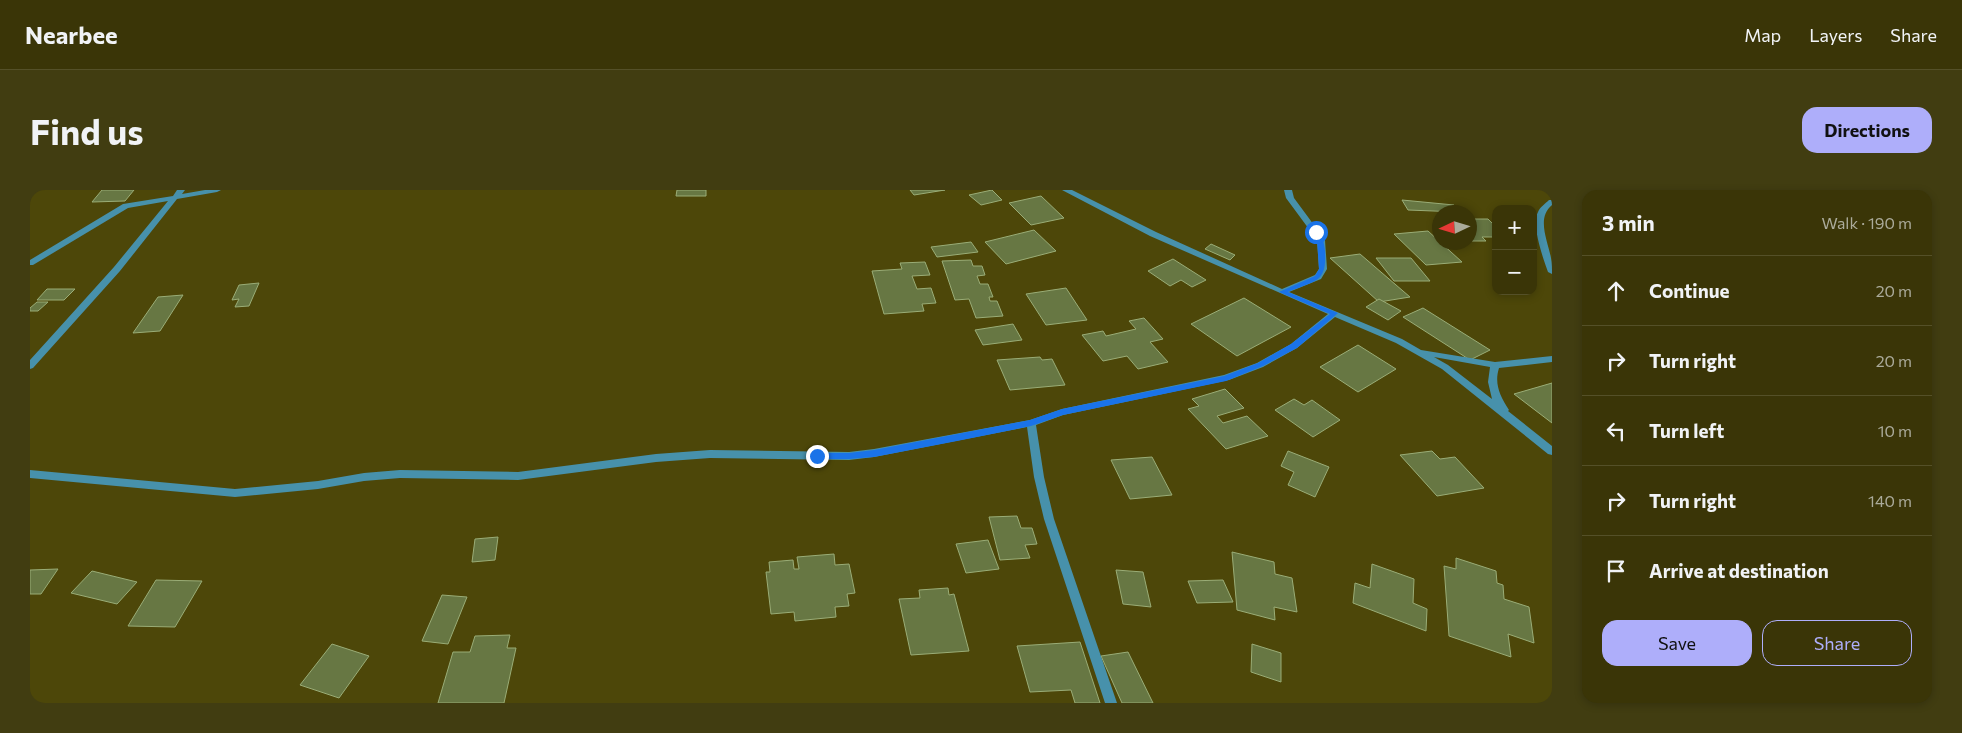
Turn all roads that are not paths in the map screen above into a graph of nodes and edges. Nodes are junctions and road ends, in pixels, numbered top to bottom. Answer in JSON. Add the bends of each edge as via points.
{"nodes":[{"id":1,"x":217,"y":190,"type":"edge"},
{"id":2,"x":1066,"y":190,"type":"edge"},
{"id":3,"x":1288,"y":190,"type":"edge"},
{"id":4,"x":179,"y":193,"type":"edge"},
{"id":5,"x":1552,"y":202,"type":"edge"},
{"id":6,"x":30,"y":263,"type":"edge"},
{"id":7,"x":1552,"y":272,"type":"edge"},
{"id":8,"x":1282,"y":292,"type":"junction"},
{"id":9,"x":1335,"y":313,"type":"junction"},
{"id":10,"x":1418,"y":351,"type":"junction"},
{"id":11,"x":1552,"y":359,"type":"edge"},
{"id":12,"x":1495,"y":365,"type":"junction"},
{"id":13,"x":30,"y":366,"type":"edge"},
{"id":14,"x":1031,"y":423,"type":"junction"},
{"id":15,"x":1523,"y":428,"type":"junction"},
{"id":16,"x":1552,"y":451,"type":"edge"},
{"id":17,"x":30,"y":474,"type":"edge"},
{"id":18,"x":1111,"y":703,"type":"edge"}],
"edges":[{"from":1,"to":4,"type":"street"},
{"from":2,"to":8,"type":"street","via":[[1153,234]]},
{"from":3,"to":8,"type":"street","via":[[1290,198],[1321,240],[1323,269],[1318,277]]},
{"from":4,"to":6,"type":"street","via":[[116,210]]},
{"from":4,"to":13,"type":"street","via":[[117,269]]},
{"from":5,"to":7,"type":"street","via":[[1540,216]]},
{"from":8,"to":9,"type":"street"},
{"from":9,"to":10,"type":"street"},
{"from":9,"to":14,"type":"street","via":[[1294,346],[1260,365],[1226,378],[1062,412]]},
{"from":10,"to":12,"type":"street"},
{"from":10,"to":15,"type":"street"},
{"from":11,"to":12,"type":"street"},
{"from":12,"to":15,"type":"street","via":[[1491,375],[1492,387],[1502,408]]},
{"from":14,"to":17,"type":"street","via":[[849,456],[710,454],[518,476],[400,474],[235,493]]},
{"from":14,"to":18,"type":"street","via":[[1049,519]]},
{"from":15,"to":16,"type":"street"}]}
